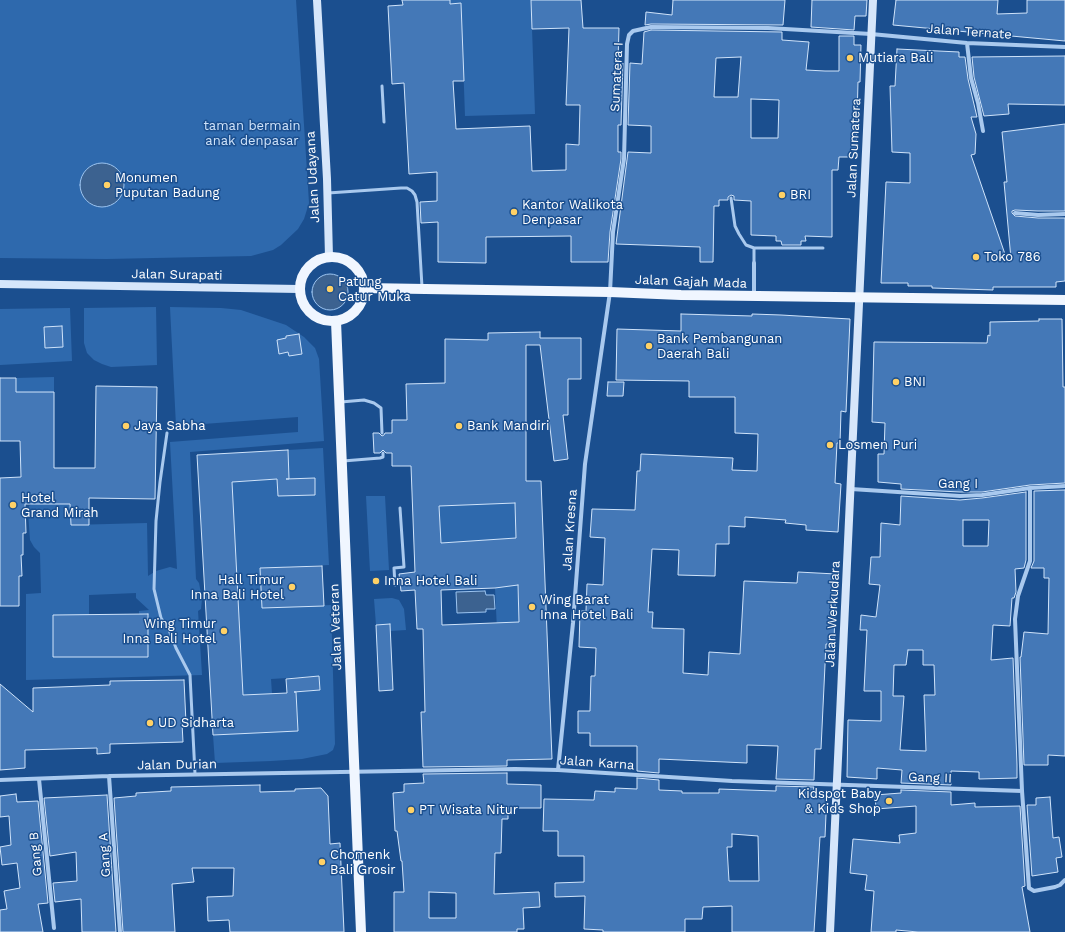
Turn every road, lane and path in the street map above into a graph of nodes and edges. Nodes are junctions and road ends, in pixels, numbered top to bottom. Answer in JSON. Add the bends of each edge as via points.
{"nodes":[{"id":1,"x":317,"y":0,"type":"edge"},
{"id":2,"x":873,"y":0,"type":"edge"},
{"id":3,"x":871,"y":34,"type":"junction"},
{"id":4,"x":967,"y":43,"type":"junction"},
{"id":5,"x":1065,"y":47,"type":"edge"},
{"id":6,"x":382,"y":86,"type":"dead end"},
{"id":7,"x":384,"y":122,"type":"dead end"},
{"id":8,"x":983,"y":131,"type":"dead end"},
{"id":9,"x":328,"y":193,"type":"junction"},
{"id":10,"x":732,"y":198,"type":"dead end"},
{"id":11,"x":1015,"y":212,"type":"dead end"},
{"id":12,"x":1065,"y":214,"type":"edge"},
{"id":13,"x":754,"y":248,"type":"junction"},
{"id":14,"x":823,"y":248,"type":"dead end"},
{"id":15,"x":330,"y":257,"type":"junction"},
{"id":16,"x":754,"y":263,"type":"joint"},
{"id":17,"x":0,"y":284,"type":"edge"},
{"id":18,"x":364,"y":288,"type":"junction"},
{"id":19,"x":299,"y":289,"type":"junction"},
{"id":20,"x":422,"y":289,"type":"junction"},
{"id":21,"x":610,"y":292,"type":"junction"},
{"id":22,"x":754,"y":296,"type":"junction"},
{"id":23,"x":859,"y":297,"type":"junction"},
{"id":24,"x":1065,"y":300,"type":"edge"},
{"id":25,"x":336,"y":321,"type":"junction"},
{"id":26,"x":338,"y":402,"type":"junction"},
{"id":27,"x":167,"y":433,"type":"dead end"},
{"id":28,"x":382,"y":433,"type":"dead end"},
{"id":29,"x":383,"y":453,"type":"dead end"},
{"id":30,"x":341,"y":461,"type":"junction"},
{"id":31,"x":1065,"y":486,"type":"edge"},
{"id":32,"x":1030,"y":488,"type":"junction"},
{"id":33,"x":851,"y":489,"type":"junction"},
{"id":34,"x":400,"y":508,"type":"dead end"},
{"id":35,"x":395,"y":585,"type":"dead end"},
{"id":36,"x":558,"y":770,"type":"junction"},
{"id":37,"x":354,"y":772,"type":"junction"},
{"id":38,"x":195,"y":774,"type":"junction"},
{"id":39,"x":109,"y":776,"type":"junction"},
{"id":40,"x":39,"y":779,"type":"junction"},
{"id":41,"x":0,"y":780,"type":"edge"},
{"id":42,"x":838,"y":785,"type":"junction"},
{"id":43,"x":1022,"y":791,"type":"junction"},
{"id":44,"x":1065,"y":880,"type":"edge"},
{"id":45,"x":54,"y":928,"type":"dead end"},
{"id":46,"x":120,"y":932,"type":"edge"},
{"id":47,"x":361,"y":932,"type":"edge"},
{"id":48,"x":830,"y":932,"type":"edge"}],
"edges":[{"from":1,"to":9,"type":"street","name":"Jalan Udayana"},
{"from":2,"to":3,"type":"street","name":"Jalan Sumatera"},
{"from":3,"to":4,"type":"street","name":"Jalan Ternate"},
{"from":3,"to":21,"type":"street","name":"Sumatera I","via":[[768,28],[651,27],[633,31],[627,44],[624,159],[613,232]]},
{"from":3,"to":23,"type":"street","name":"Jalan Sumatera"},
{"from":4,"to":5,"type":"street","name":"Jalan Ternate"},
{"from":4,"to":8,"type":"street","via":[[971,78]]},
{"from":6,"to":7,"type":"lane"},
{"from":9,"to":15,"type":"street","name":"Jalan Udayana"},
{"from":9,"to":20,"type":"lane","via":[[401,188],[412,191],[417,202]]},
{"from":10,"to":13,"type":"lane","via":[[739,234],[746,245]]},
{"from":11,"to":12,"type":"street","via":[[1038,215]]},
{"from":13,"to":14,"type":"lane"},
{"from":13,"to":16,"type":"lane"},
{"from":15,"to":18,"type":"main road","via":[[340,258],[357,269]]},
{"from":15,"to":19,"type":"main road","via":[[311,264],[300,280]]},
{"from":16,"to":22,"type":"street"},
{"from":17,"to":19,"type":"street","name":"Jalan Surapati"},
{"from":18,"to":20,"type":"main road","name":"Jalan Gajah Mada"},
{"from":18,"to":25,"type":"main road","via":[[363,297],[356,310]]},
{"from":19,"to":25,"type":"main road","via":[[306,310],[324,320]]},
{"from":20,"to":21,"type":"main road","name":"Jalan Gajah Mada"},
{"from":21,"to":22,"type":"main road","name":"Jalan Gajah Mada"},
{"from":21,"to":36,"type":"street","name":"Jalan Kresna","via":[[585,464],[573,623]]},
{"from":22,"to":23,"type":"main road","name":"Jalan Gajah Mada"},
{"from":23,"to":24,"type":"main road","name":"Jalan Gajah Mada"},
{"from":23,"to":33,"type":"street","name":"Jalan Werkudara"},
{"from":25,"to":26,"type":"main road","name":"Jalan Veteran"},
{"from":26,"to":28,"type":"lane","via":[[364,400],[374,403],[381,408]]},
{"from":26,"to":30,"type":"main road","name":"Jalan Veteran"},
{"from":27,"to":38,"type":"lane","via":[[156,521],[154,589],[161,618],[190,675]]},
{"from":29,"to":30,"type":"lane","via":[[380,458]]},
{"from":30,"to":37,"type":"main road","name":"Jalan Veteran"},
{"from":31,"to":32,"type":"street","name":"Gang I"},
{"from":32,"to":33,"type":"street","name":"Gang I","via":[[960,496]]},
{"from":32,"to":43,"type":"street","via":[[1030,561],[1018,596],[1015,620]]},
{"from":33,"to":42,"type":"street","name":"Jalan Werkudara"},
{"from":34,"to":35,"type":"lane","via":[[404,567],[394,568]]},
{"from":36,"to":37,"type":"street","name":"Jalan Karna"},
{"from":36,"to":42,"type":"street","name":"Jalan Karna"},
{"from":37,"to":38,"type":"street","name":"Jalan Durian"},
{"from":37,"to":47,"type":"main road","name":"Jalan Veteran"},
{"from":38,"to":39,"type":"street","name":"Jalan Durian"},
{"from":39,"to":40,"type":"street","name":"Jalan Durian"},
{"from":39,"to":46,"type":"street","name":"Gang A"},
{"from":40,"to":41,"type":"street","name":"Jalan Durian"},
{"from":40,"to":45,"type":"street","name":"Gang B"},
{"from":42,"to":43,"type":"street","name":"Gang II"},
{"from":42,"to":48,"type":"street","name":"Jalan Werkudara"},
{"from":43,"to":44,"type":"street","via":[[1029,888],[1034,891],[1055,887]]}]}
